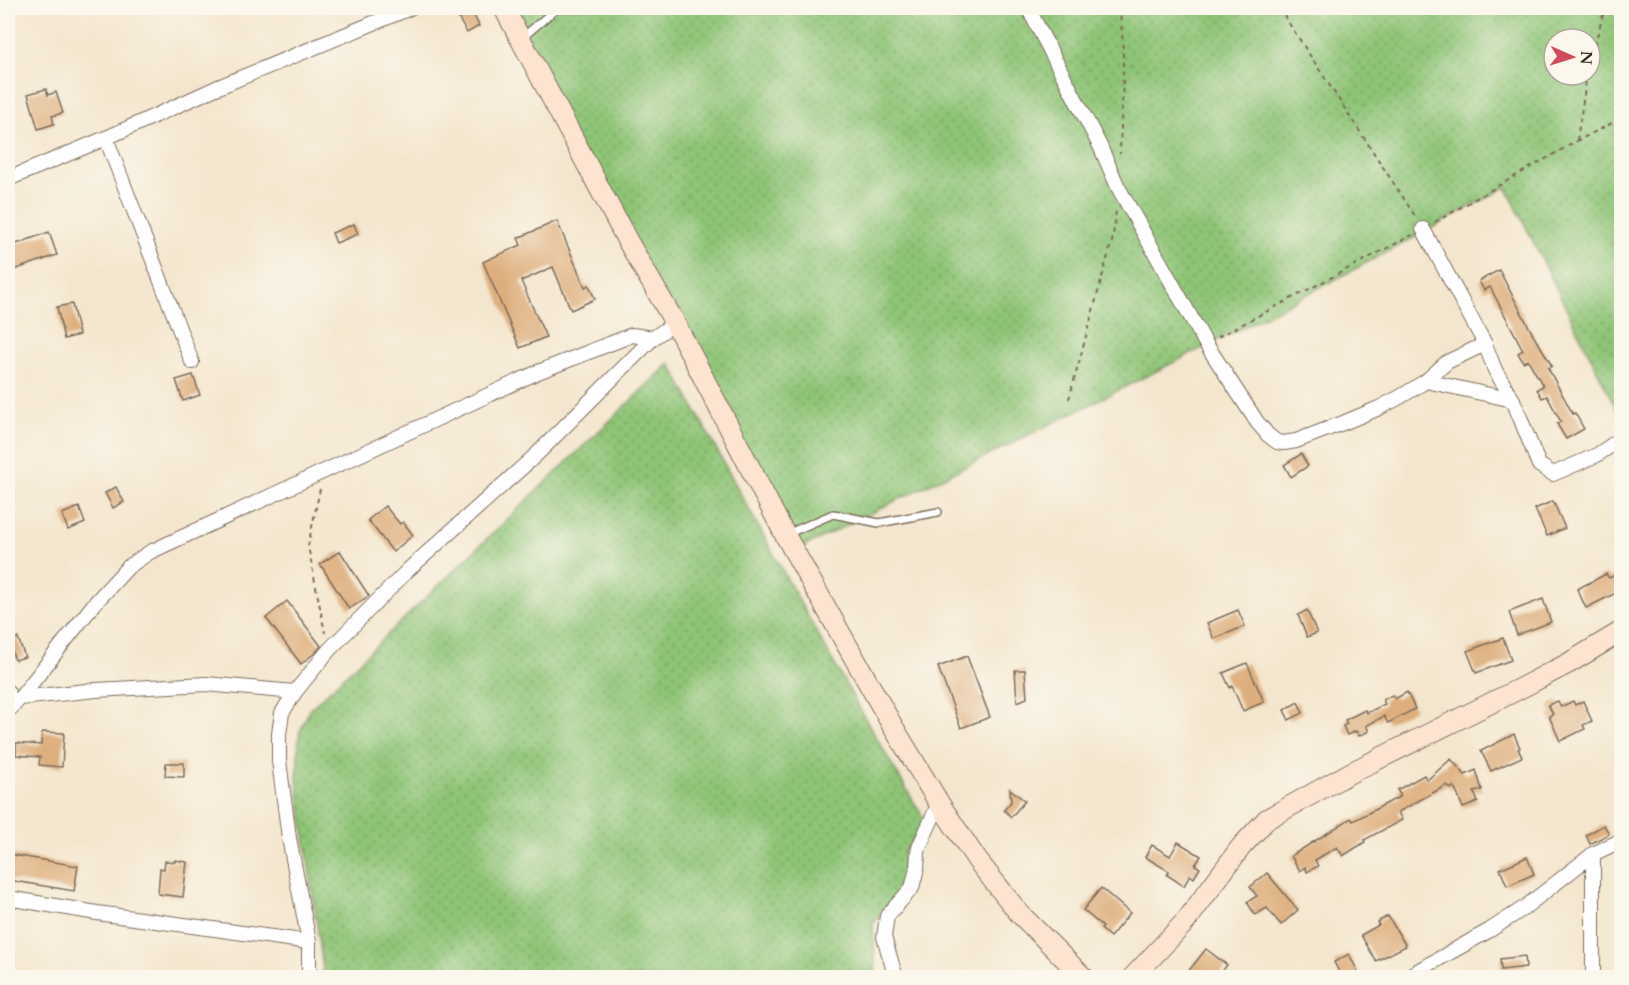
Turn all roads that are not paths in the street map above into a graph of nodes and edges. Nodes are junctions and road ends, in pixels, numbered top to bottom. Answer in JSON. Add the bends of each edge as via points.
{"nodes":[{"id":1,"x":410,"y":8,"type":"edge"},
{"id":2,"x":504,"y":8,"type":"edge"},
{"id":3,"x":557,"y":8,"type":"edge"},
{"id":4,"x":1028,"y":8,"type":"edge"},
{"id":5,"x":520,"y":39,"type":"junction"},
{"id":6,"x":106,"y":138,"type":"junction"},
{"id":7,"x":8,"y":179,"type":"edge"},
{"id":8,"x":1423,"y":229,"type":"road end"},
{"id":9,"x":675,"y":323,"type":"junction"},
{"id":10,"x":653,"y":338,"type":"junction"},
{"id":11,"x":1485,"y":344,"type":"junction"},
{"id":12,"x":192,"y":362,"type":"dead end"},
{"id":13,"x":1426,"y":381,"type":"junction"},
{"id":14,"x":1513,"y":400,"type":"junction"},
{"id":15,"x":1622,"y":438,"type":"edge"},
{"id":16,"x":938,"y":512,"type":"dead end"},
{"id":17,"x":784,"y":535,"type":"junction"},
{"id":18,"x":1622,"y":631,"type":"edge"},
{"id":19,"x":295,"y":692,"type":"junction"},
{"id":20,"x":12,"y":702,"type":"edge"},
{"id":21,"x":939,"y":803,"type":"junction"},
{"id":22,"x":1622,"y":840,"type":"edge"},
{"id":23,"x":1593,"y":854,"type":"junction"},
{"id":24,"x":8,"y":898,"type":"edge"},
{"id":25,"x":309,"y":942,"type":"junction"},
{"id":26,"x":1407,"y":977,"type":"edge"},
{"id":27,"x":309,"y":978,"type":"edge"},
{"id":28,"x":896,"y":978,"type":"edge"},
{"id":29,"x":1084,"y":978,"type":"edge"},
{"id":30,"x":1132,"y":978,"type":"edge"},
{"id":31,"x":1593,"y":978,"type":"edge"}],
"edges":[{"from":1,"to":6,"type":"street"},
{"from":2,"to":5,"type":"main road"},
{"from":3,"to":5,"type":"lane"},
{"from":4,"to":13,"type":"street","via":[[1118,187],[1206,344],[1268,435],[1277,442],[1296,441],[1379,408]]},
{"from":5,"to":9,"type":"main road"},
{"from":6,"to":7,"type":"street"},
{"from":6,"to":12,"type":"street"},
{"from":8,"to":11,"type":"street"},
{"from":9,"to":10,"type":"street"},
{"from":9,"to":17,"type":"main road"},
{"from":10,"to":19,"type":"street","via":[[537,455],[408,570],[329,650]]},
{"from":10,"to":20,"type":"street","via":[[632,335],[538,372],[150,552],[128,567]]},
{"from":11,"to":13,"type":"street","via":[[1447,362]]},
{"from":11,"to":14,"type":"street"},
{"from":13,"to":14,"type":"street"},
{"from":14,"to":15,"type":"street","via":[[1539,465],[1553,474],[1597,455]]},
{"from":16,"to":17,"type":"lane","via":[[879,523],[833,514]]},
{"from":17,"to":21,"type":"main road"},
{"from":18,"to":30,"type":"main road","via":[[1569,663],[1267,819],[1186,921]]},
{"from":19,"to":20,"type":"street","via":[[206,684],[96,690]]},
{"from":19,"to":25,"type":"street","via":[[282,713],[279,761]]},
{"from":21,"to":28,"type":"street","via":[[920,845],[912,888],[887,916],[884,937]]},
{"from":21,"to":29,"type":"main road","via":[[976,860],[1019,913]]},
{"from":22,"to":23,"type":"street"},
{"from":23,"to":26,"type":"street","via":[[1524,908]]},
{"from":23,"to":31,"type":"street"},
{"from":24,"to":25,"type":"street"},
{"from":25,"to":27,"type":"street"}]}
